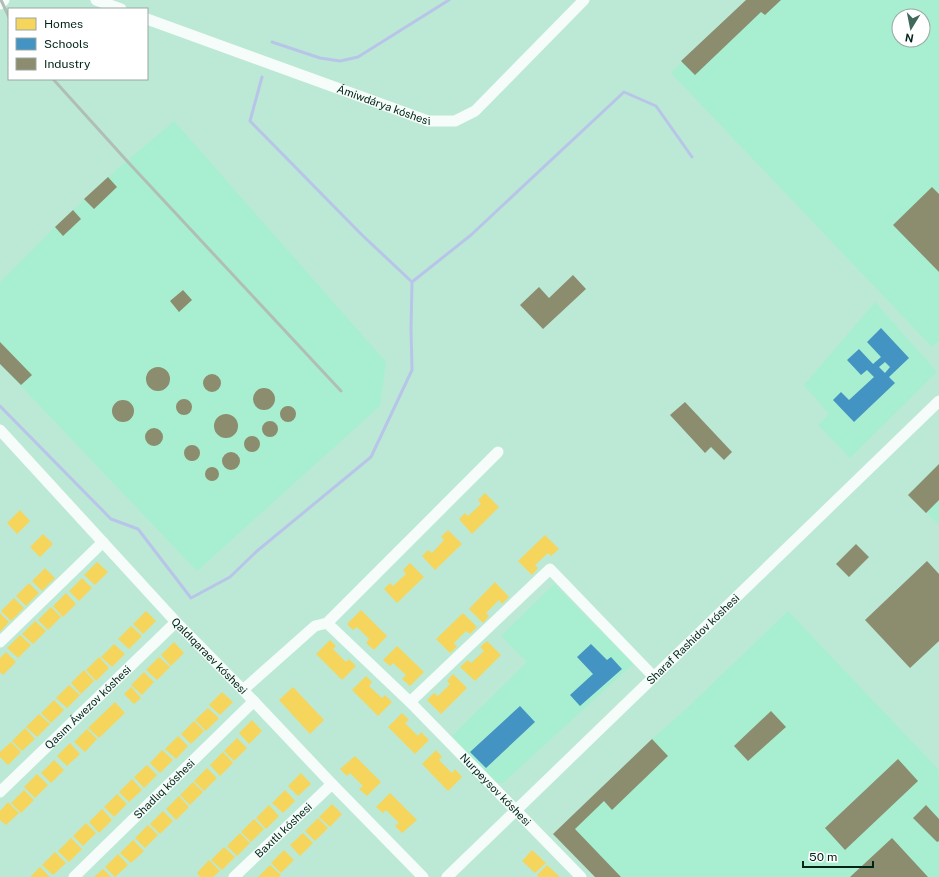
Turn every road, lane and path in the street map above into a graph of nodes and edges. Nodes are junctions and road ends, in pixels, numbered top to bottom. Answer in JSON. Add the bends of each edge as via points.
{"nodes":[{"id":1,"x":4,"y":0,"type":"edge"},
{"id":2,"x":96,"y":0,"type":"edge"},
{"id":3,"x":584,"y":0,"type":"edge"},
{"id":4,"x":0,"y":4,"type":"edge"},
{"id":5,"x":118,"y":8,"type":"edge"},
{"id":6,"x":148,"y":18,"type":"edge"},
{"id":7,"x":939,"y":401,"type":"edge"},
{"id":8,"x":0,"y":430,"type":"edge"},
{"id":9,"x":498,"y":452,"type":"dead end"},
{"id":10,"x":103,"y":542,"type":"junction"},
{"id":11,"x":176,"y":622,"type":"junction"},
{"id":12,"x":327,"y":623,"type":"junction"},
{"id":13,"x":0,"y":642,"type":"edge"},
{"id":14,"x":654,"y":677,"type":"junction"},
{"id":15,"x":243,"y":690,"type":"junction"},
{"id":16,"x":254,"y":701,"type":"junction"},
{"id":17,"x":410,"y":702,"type":"junction"},
{"id":18,"x":332,"y":784,"type":"junction"},
{"id":19,"x":0,"y":792,"type":"edge"},
{"id":20,"x":516,"y":810,"type":"junction"},
{"id":21,"x":74,"y":877,"type":"edge"},
{"id":22,"x":234,"y":877,"type":"edge"},
{"id":23,"x":423,"y":877,"type":"edge"},
{"id":24,"x":447,"y":877,"type":"edge"},
{"id":25,"x":581,"y":877,"type":"edge"}],
"edges":[{"from":1,"to":4,"type":"street"},
{"from":2,"to":5,"type":"street"},
{"from":3,"to":6,"type":"street","name":"Ámiwdárya kóshesi","via":[[475,111],[455,121],[428,120]]},
{"from":7,"to":14,"type":"street","name":"Sharaf Rashidov kóshesi"},
{"from":8,"to":10,"type":"street","name":"Qaldıqaraev kóshesi"},
{"from":9,"to":12,"type":"street"},
{"from":10,"to":11,"type":"street","name":"Qaldıqaraev kóshesi"},
{"from":10,"to":13,"type":"street"},
{"from":11,"to":15,"type":"street","name":"Qaldıqaraev kóshesi"},
{"from":11,"to":19,"type":"street","name":"Qasım Áwezov kóshesi"},
{"from":12,"to":15,"type":"street","via":[[315,626]]},
{"from":12,"to":17,"type":"street","name":"Nurpeysov kóshesi"},
{"from":14,"to":17,"type":"street","via":[[550,569]]},
{"from":14,"to":20,"type":"street","name":"Sharaf Rashidov kóshesi"},
{"from":15,"to":16,"type":"street","name":"Qaldıqaraev kóshesi"},
{"from":16,"to":18,"type":"street","name":"Qaldıqaraev kóshesi"},
{"from":16,"to":21,"type":"street","name":"Shadlıq kóshesi"},
{"from":17,"to":20,"type":"street","name":"Nurpeysov kóshesi"},
{"from":18,"to":22,"type":"street","name":"Baxıtlı kóshesi"},
{"from":18,"to":23,"type":"street","name":"Qaldıqaraev kóshesi"},
{"from":20,"to":24,"type":"street","name":"Sharaf Rashidov kóshesi"},
{"from":20,"to":25,"type":"street","name":"Nurpeysov kóshesi"}]}
